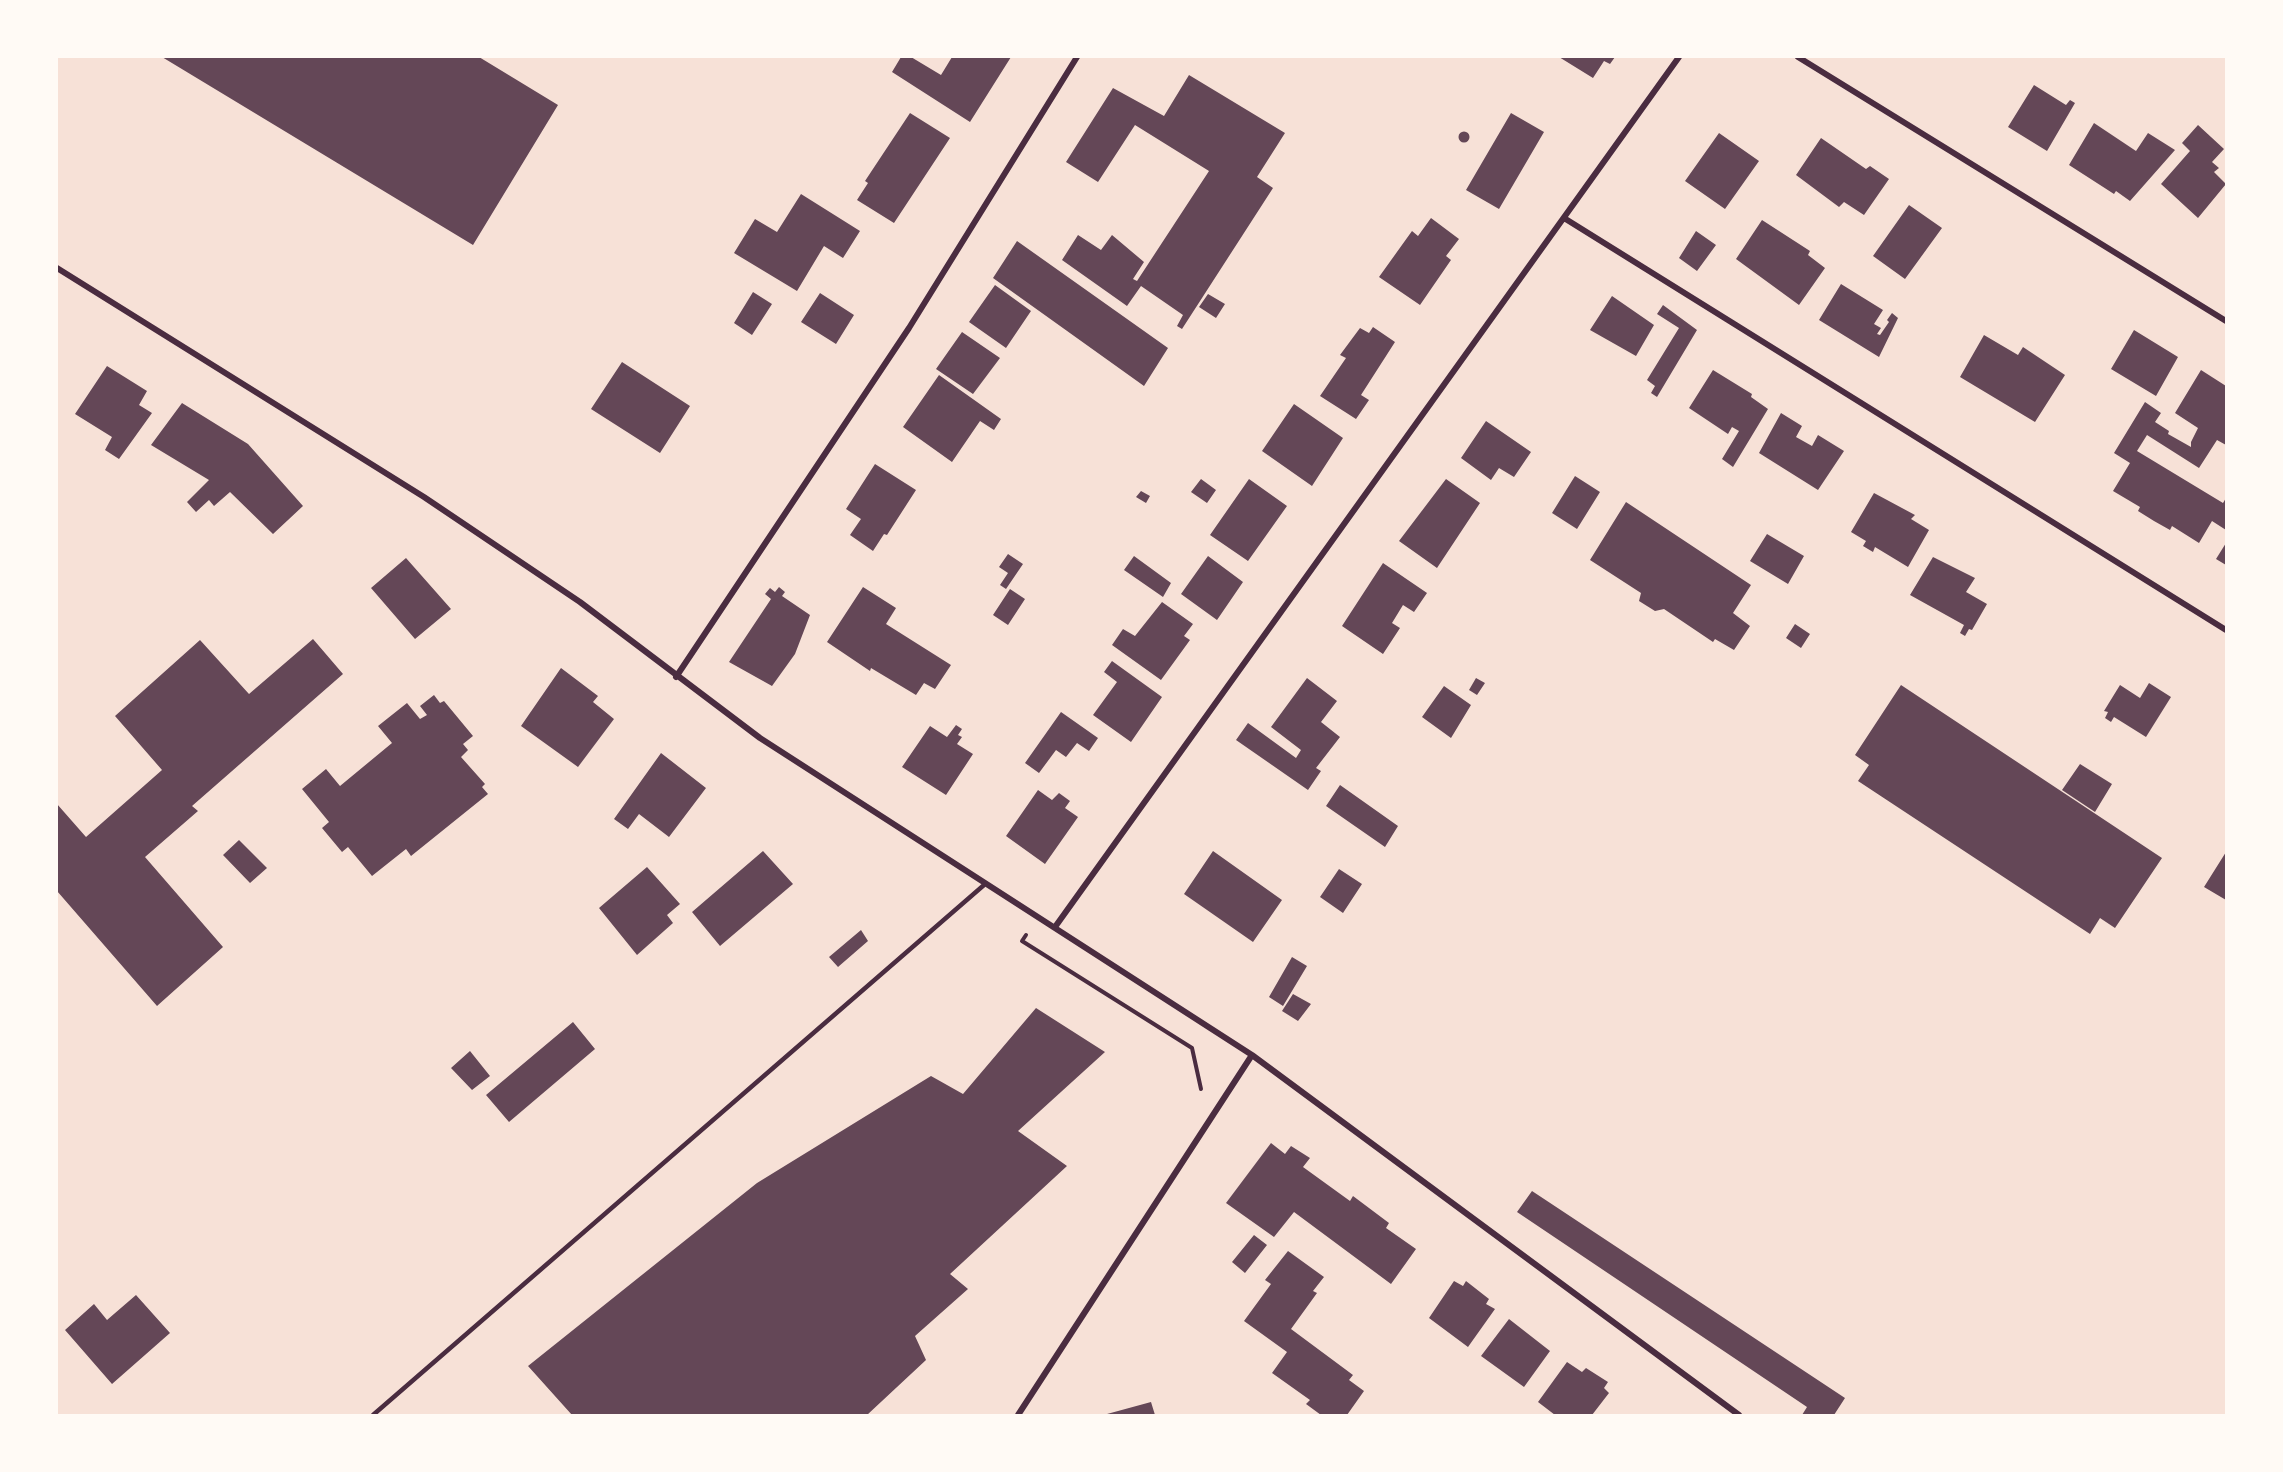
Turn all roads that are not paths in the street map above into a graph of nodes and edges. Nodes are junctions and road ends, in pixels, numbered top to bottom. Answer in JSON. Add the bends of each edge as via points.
{"nodes":[{"id":1,"x":1077,"y":57,"type":"edge"},
{"id":2,"x":1679,"y":57,"type":"edge"},
{"id":3,"x":1798,"y":57,"type":"edge"},
{"id":4,"x":1564,"y":218,"type":"junction"},
{"id":5,"x":57,"y":268,"type":"edge"},
{"id":6,"x":2226,"y":321,"type":"edge"},
{"id":7,"x":2226,"y":630,"type":"edge"},
{"id":8,"x":676,"y":677,"type":"junction"},
{"id":9,"x":984,"y":885,"type":"junction"},
{"id":10,"x":1054,"y":927,"type":"junction"},
{"id":11,"x":1252,"y":1055,"type":"junction"},
{"id":12,"x":373,"y":1415,"type":"edge"},
{"id":13,"x":1018,"y":1415,"type":"edge"},
{"id":14,"x":1739,"y":1415,"type":"edge"}],
"edges":[{"from":1,"to":8,"type":"street","via":[[909,328]]},
{"from":2,"to":4,"type":"street"},
{"from":3,"to":6,"type":"street"},
{"from":4,"to":7,"type":"street"},
{"from":4,"to":10,"type":"street"},
{"from":5,"to":8,"type":"street","via":[[424,497],[580,602]]},
{"from":8,"to":9,"type":"street","via":[[760,738]]},
{"from":9,"to":10,"type":"street"},
{"from":9,"to":12,"type":"lane"},
{"from":10,"to":11,"type":"street"},
{"from":11,"to":13,"type":"street"},
{"from":11,"to":14,"type":"street"}]}
